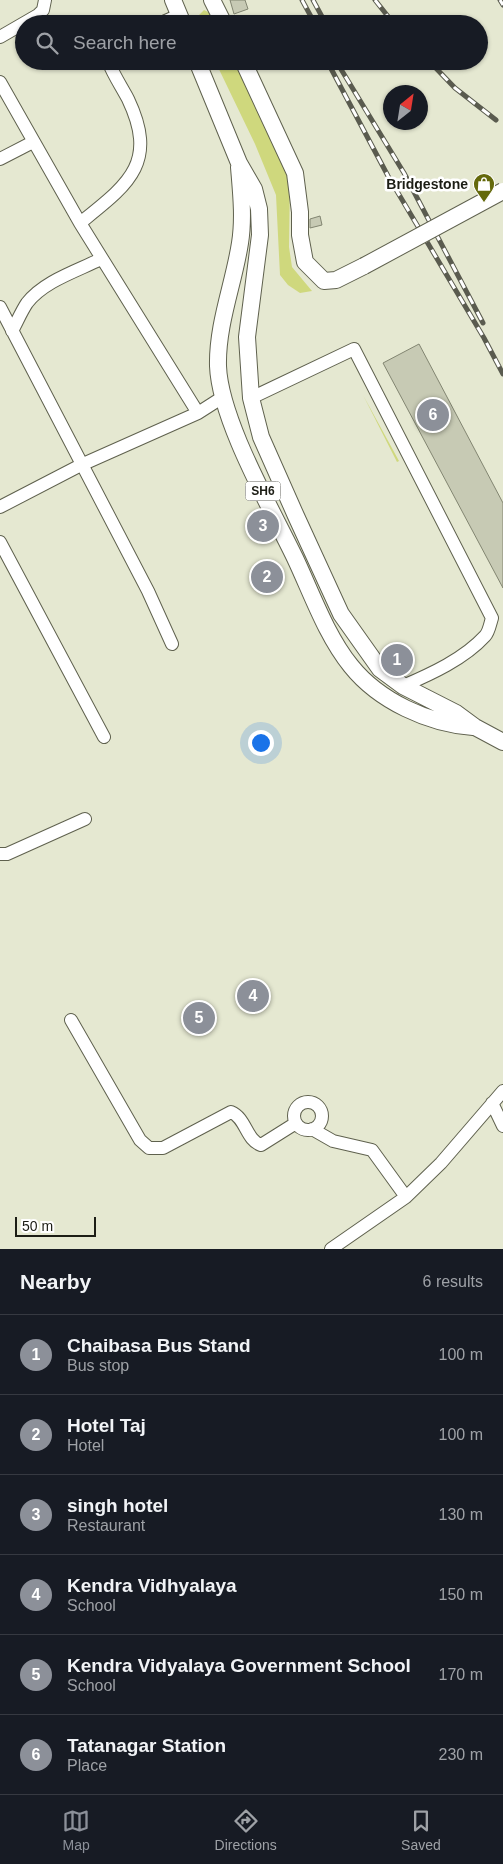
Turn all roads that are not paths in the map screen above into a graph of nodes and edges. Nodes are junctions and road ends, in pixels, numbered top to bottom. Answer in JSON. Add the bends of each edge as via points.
{"nodes":[{"id":1,"x":45,"y":0,"type":"edge"},
{"id":2,"x":212,"y":0,"type":"edge"},
{"id":3,"x":38,"y":15,"type":"edge"},
{"id":4,"x":220,"y":15,"type":"edge"},
{"id":5,"x":15,"y":28,"type":"edge"},
{"id":6,"x":0,"y":37,"type":"edge"},
{"id":7,"x":113,"y":70,"type":"edge"},
{"id":8,"x":201,"y":70,"type":"edge"},
{"id":9,"x":247,"y":70,"type":"edge"},
{"id":10,"x":0,"y":82,"type":"edge"},
{"id":11,"x":33,"y":142,"type":"junction"},
{"id":12,"x":0,"y":159,"type":"edge"},
{"id":13,"x":239,"y":163,"type":"junction"},
{"id":14,"x":503,"y":192,"type":"edge"},
{"id":15,"x":80,"y":223,"type":"junction"},
{"id":16,"x":101,"y":258,"type":"junction"},
{"id":17,"x":0,"y":307,"type":"edge"},
{"id":18,"x":12,"y":331,"type":"junction"},
{"id":19,"x":223,"y":397,"type":"junction"},
{"id":20,"x":251,"y":398,"type":"junction"},
{"id":21,"x":198,"y":412,"type":"junction"},
{"id":22,"x":81,"y":465,"type":"junction"},
{"id":23,"x":0,"y":507,"type":"edge"},
{"id":24,"x":0,"y":542,"type":"edge"},
{"id":25,"x":172,"y":644,"type":"dead end"},
{"id":26,"x":403,"y":686,"type":"junction"},
{"id":27,"x":475,"y":728,"type":"junction"},
{"id":28,"x":104,"y":737,"type":"dead end"},
{"id":29,"x":503,"y":742,"type":"edge"},
{"id":30,"x":85,"y":819,"type":"dead end"},
{"id":31,"x":0,"y":854,"type":"edge"},
{"id":32,"x":71,"y":1020,"type":"dead end"},
{"id":33,"x":503,"y":1091,"type":"edge"},
{"id":34,"x":492,"y":1103,"type":"junction"},
{"id":35,"x":296,"y":1123,"type":"junction"},
{"id":36,"x":503,"y":1126,"type":"edge"},
{"id":37,"x":312,"y":1129,"type":"junction"},
{"id":38,"x":406,"y":1197,"type":"junction"},
{"id":39,"x":331,"y":1249,"type":"edge"}],
"edges":[{"from":1,"to":3,"type":"street"},
{"from":2,"to":4,"type":"main road"},
{"from":5,"to":6,"type":"street"},
{"from":7,"to":15,"type":"street","via":[[138,126],[141,145],[137,164],[119,192]]},
{"from":8,"to":13,"type":"main road","number":"SH6"},
{"from":9,"to":14,"type":"main road","bridge":true,"via":[[295,173],[305,262],[324,281],[336,280]]},
{"from":10,"to":11,"type":"street"},
{"from":11,"to":12,"type":"street"},
{"from":11,"to":15,"type":"street"},
{"from":13,"to":19,"type":"main road","number":"SH6","via":[[240,243],[218,366]]},
{"from":13,"to":20,"type":"main road","number":"SH6","via":[[254,189],[259,209],[260,235],[247,337]]},
{"from":15,"to":16,"type":"street"},
{"from":16,"to":18,"type":"street","via":[[36,293]]},
{"from":16,"to":21,"type":"street"},
{"from":17,"to":18,"type":"street"},
{"from":18,"to":22,"type":"street"},
{"from":19,"to":21,"type":"street"},
{"from":19,"to":27,"type":"main road","number":"SH6","via":[[241,446],[330,633],[350,666],[398,704],[455,726]]},
{"from":20,"to":26,"type":"main road","number":"SH6","via":[[261,437],[341,614],[380,669]]},
{"from":20,"to":26,"type":"street","via":[[354,349],[492,618],[486,635],[465,652]]},
{"from":21,"to":22,"type":"street"},
{"from":22,"to":23,"type":"street"},
{"from":22,"to":25,"type":"street","via":[[148,591]]},
{"from":24,"to":28,"type":"street"},
{"from":26,"to":27,"type":"main road","number":"SH6","via":[[456,713]]},
{"from":27,"to":29,"type":"main road","number":"SH6"},
{"from":30,"to":31,"type":"street","via":[[7,854]]},
{"from":32,"to":35,"type":"street","via":[[140,1140],[149,1148],[162,1148],[231,1112],[261,1144]]},
{"from":33,"to":34,"type":"street"},
{"from":34,"to":36,"type":"street"},
{"from":34,"to":38,"type":"street","via":[[441,1163]]},
{"from":35,"to":37,"type":"street","via":[[303,1129]]},
{"from":35,"to":37,"type":"street","via":[[296,1110],[303,1104],[312,1103],[321,1114],[320,1123]]},
{"from":37,"to":38,"type":"street","via":[[333,1141],[372,1150]]},
{"from":38,"to":39,"type":"street"}]}
